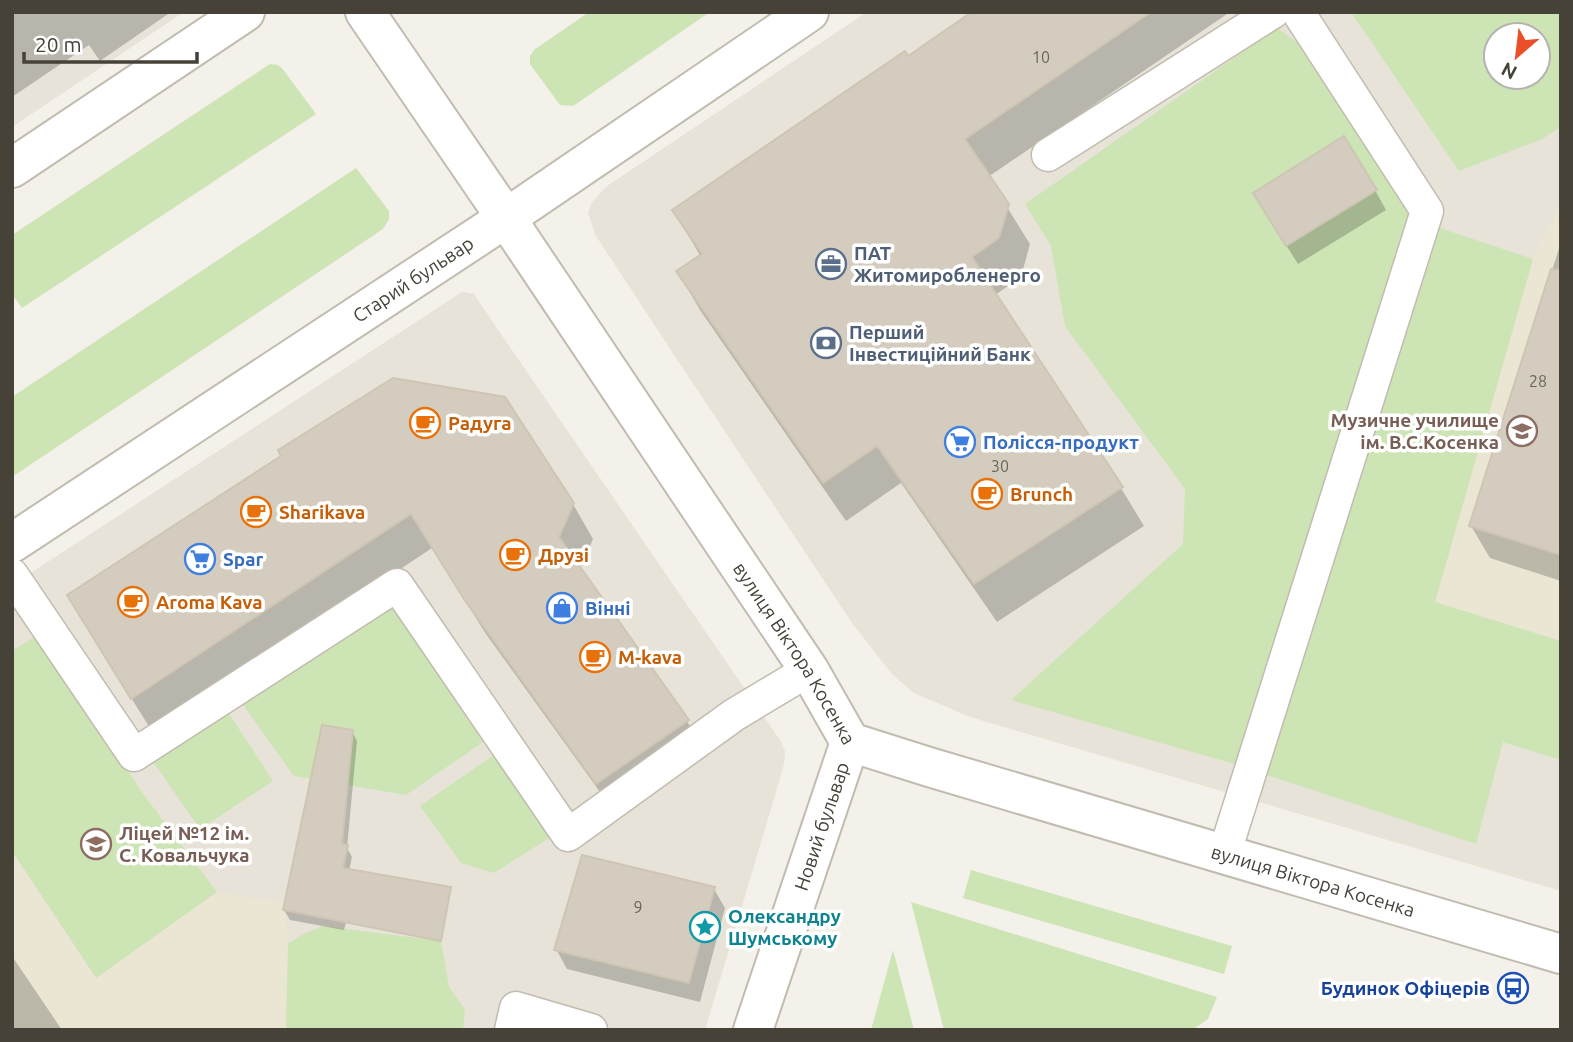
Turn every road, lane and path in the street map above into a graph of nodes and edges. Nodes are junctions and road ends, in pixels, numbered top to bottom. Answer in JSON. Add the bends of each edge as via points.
{"nodes":[{"id":1,"x":245,"y":12,"type":"edge"},
{"id":2,"x":365,"y":12,"type":"edge"},
{"id":3,"x":809,"y":12,"type":"edge"},
{"id":4,"x":1273,"y":12,"type":"edge"},
{"id":5,"x":1298,"y":12,"type":"edge"},
{"id":6,"x":1048,"y":155,"type":"dead end"},
{"id":7,"x":12,"y":168,"type":"edge"},
{"id":8,"x":506,"y":218,"type":"junction"},
{"id":9,"x":12,"y":543,"type":"edge"},
{"id":10,"x":12,"y":575,"type":"edge"},
{"id":11,"x":809,"y":670,"type":"junction"},
{"id":12,"x":850,"y":742,"type":"junction"},
{"id":13,"x":1224,"y":855,"type":"junction"},
{"id":14,"x":1561,"y":954,"type":"edge"},
{"id":15,"x":511,"y":1030,"type":"edge"},
{"id":16,"x":591,"y":1030,"type":"edge"},
{"id":17,"x":753,"y":1030,"type":"edge"}],
"edges":[{"from":1,"to":7,"type":"street"},
{"from":2,"to":8,"type":"street","name":"вулиця Віктора Косенка"},
{"from":3,"to":8,"type":"street","name":"Старий бульвар"},
{"from":4,"to":6,"type":"lane"},
{"from":5,"to":13,"type":"lane","via":[[1427,211]]},
{"from":8,"to":9,"type":"street","name":"Старий бульвар"},
{"from":8,"to":11,"type":"street","name":"вулиця Віктора Косенка"},
{"from":10,"to":11,"type":"lane","via":[[134,755],[397,585],[568,835],[734,715]]},
{"from":11,"to":12,"type":"street","name":"вулиця Віктора Косенка"},
{"from":12,"to":13,"type":"street","name":"вулиця Віктора Косенка"},
{"from":12,"to":17,"type":"street","name":"Новий бульвар"},
{"from":13,"to":14,"type":"street","name":"вулиця Віктора Косенка"},
{"from":15,"to":16,"type":"lane","via":[[516,1008]]}]}
